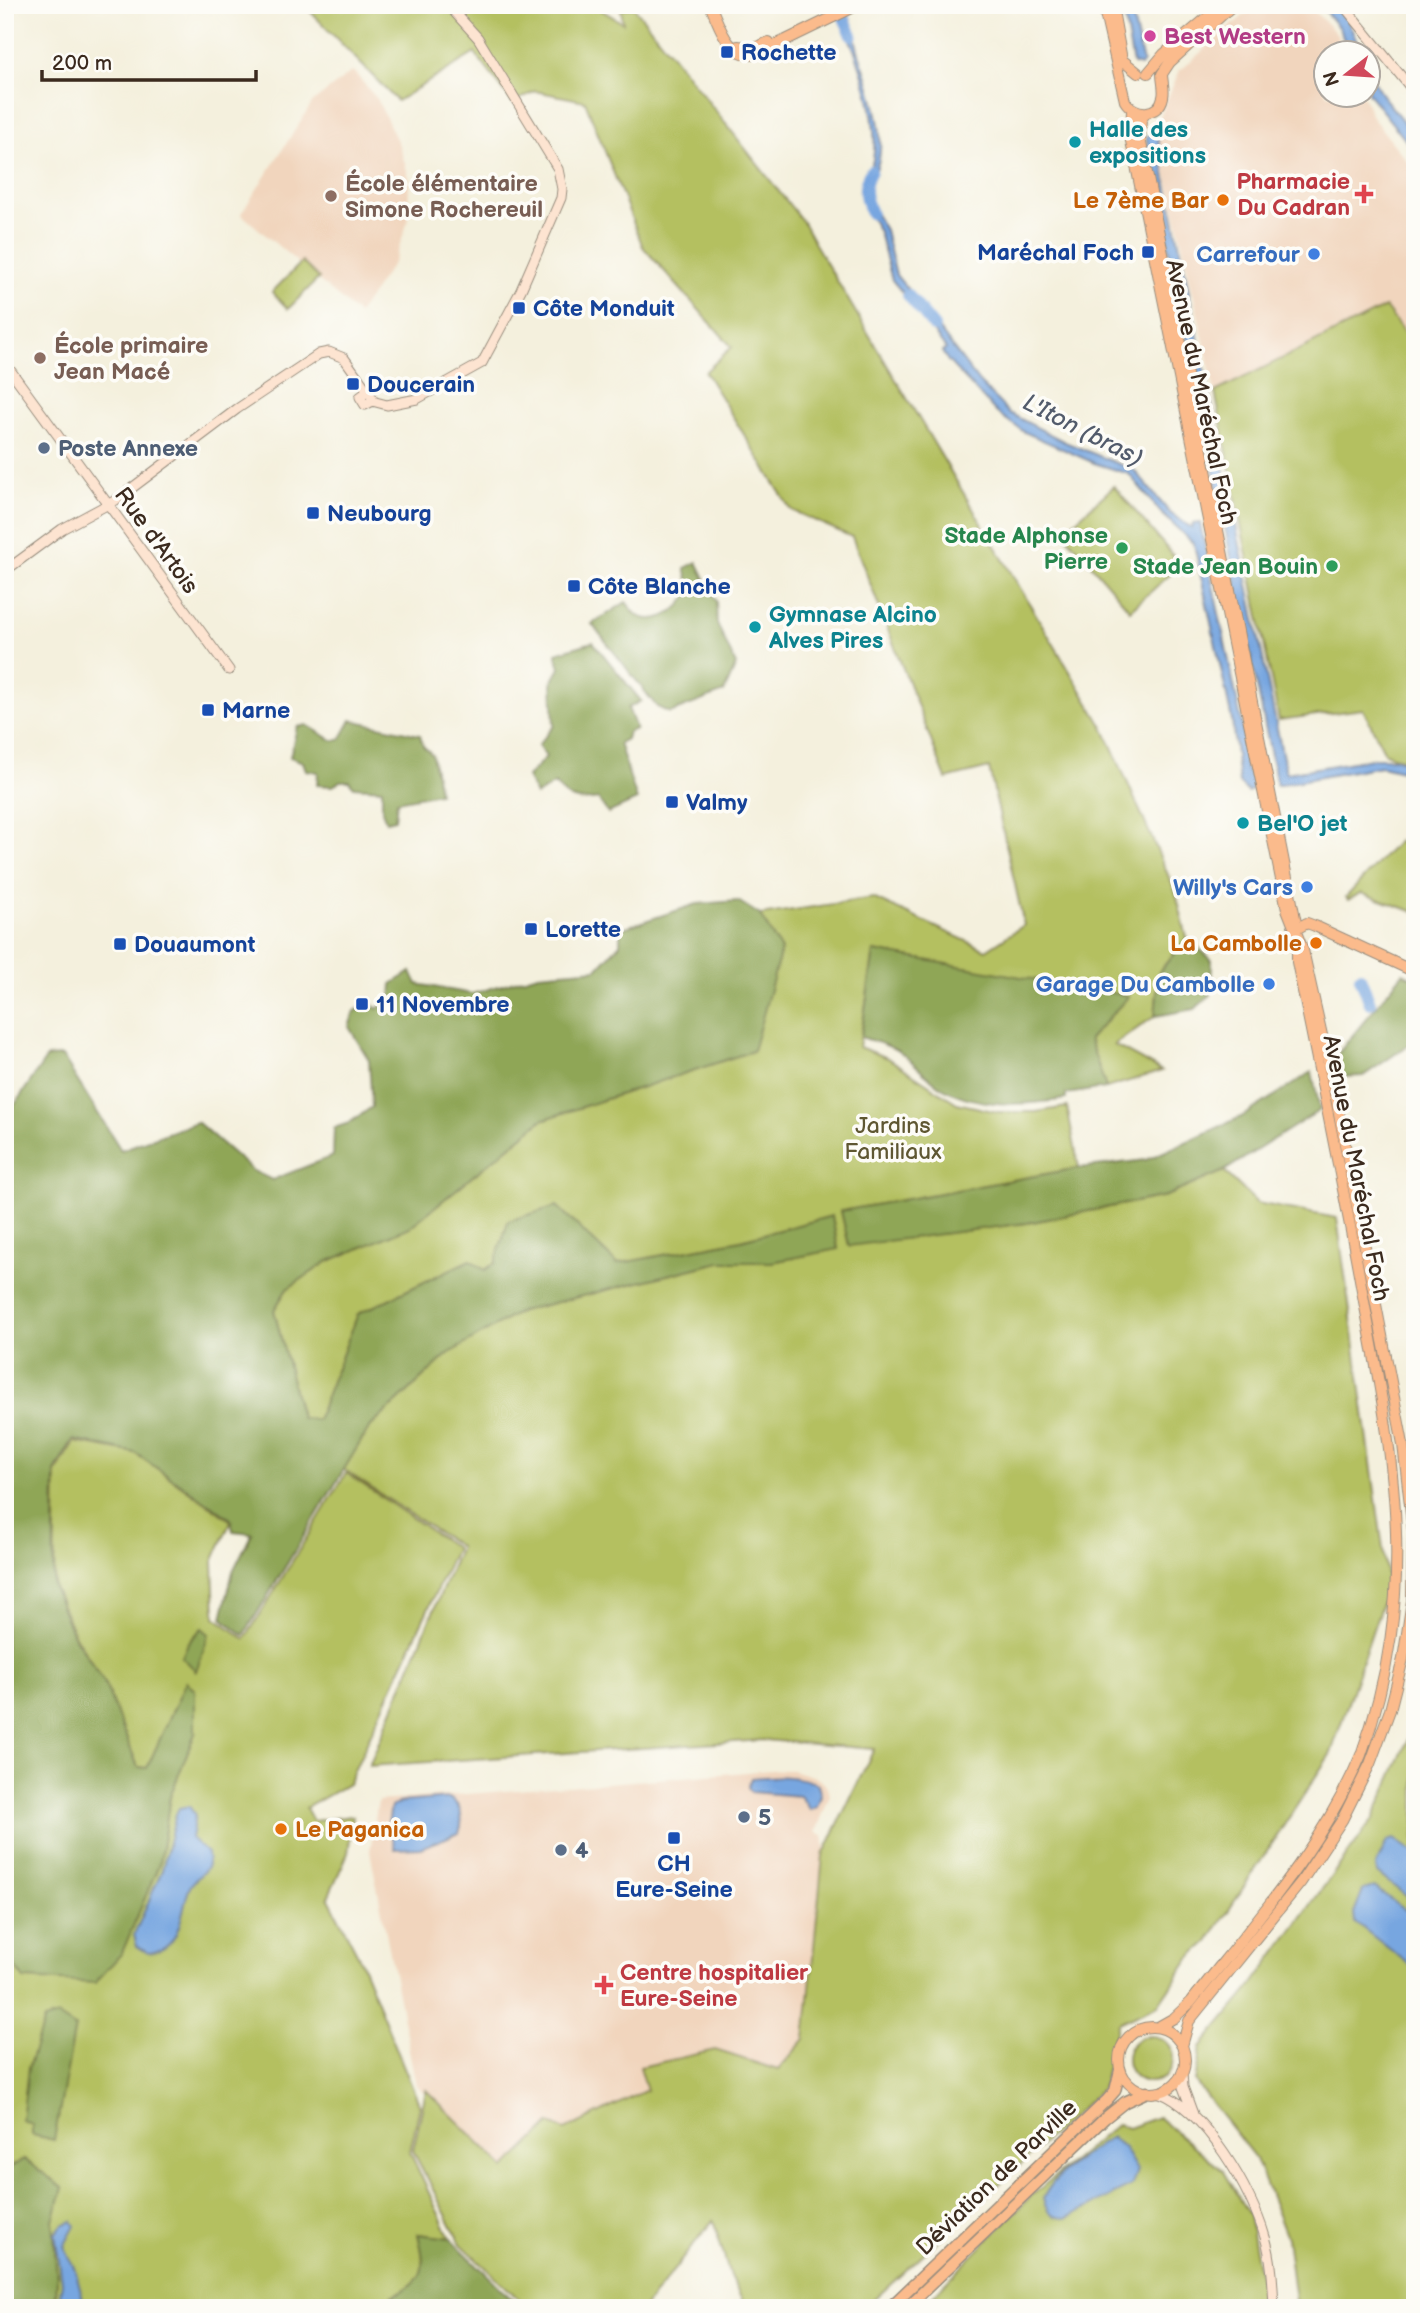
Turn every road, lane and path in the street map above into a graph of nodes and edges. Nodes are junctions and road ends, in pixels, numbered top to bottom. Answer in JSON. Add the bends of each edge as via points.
{"nodes":[{"id":1,"x":448,"y":5,"type":"edge"},
{"id":2,"x":710,"y":5,"type":"edge"},
{"id":3,"x":858,"y":5,"type":"edge"},
{"id":4,"x":1103,"y":5,"type":"edge"},
{"id":5,"x":1112,"y":5,"type":"edge"},
{"id":6,"x":1222,"y":5,"type":"edge"},
{"id":7,"x":1233,"y":5,"type":"edge"},
{"id":8,"x":1343,"y":5,"type":"edge"},
{"id":9,"x":1143,"y":73,"type":"junction"},
{"id":10,"x":1163,"y":88,"type":"junction"},
{"id":11,"x":1123,"y":90,"type":"junction"},
{"id":12,"x":1415,"y":93,"type":"edge"},
{"id":13,"x":1132,"y":109,"type":"junction"},
{"id":14,"x":1146,"y":113,"type":"junction"},
{"id":15,"x":5,"y":363,"type":"edge"},
{"id":16,"x":106,"y":503,"type":"junction"},
{"id":17,"x":5,"y":571,"type":"edge"},
{"id":18,"x":229,"y":670,"type":"dead end"},
{"id":19,"x":1297,"y":929,"type":"junction"},
{"id":20,"x":1415,"y":972,"type":"edge"},
{"id":21,"x":1158,"y":2027,"type":"junction"},
{"id":22,"x":1182,"y":2046,"type":"junction"},
{"id":23,"x":1120,"y":2070,"type":"junction"},
{"id":24,"x":1182,"y":2072,"type":"junction"},
{"id":25,"x":1152,"y":2092,"type":"junction"},
{"id":26,"x":1195,"y":2119,"type":"junction"},
{"id":27,"x":889,"y":2308,"type":"edge"},
{"id":28,"x":906,"y":2308,"type":"edge"},
{"id":29,"x":1274,"y":2308,"type":"edge"}],
"edges":[{"from":1,"to":16,"type":"street","via":[[478,38],[558,169],[562,189],[521,290],[482,363],[417,399],[387,405],[370,396],[344,358],[329,352],[311,358]]},
{"from":2,"to":3,"type":"main road","via":[[730,48],[755,55]]},
{"from":4,"to":11,"type":"main road"},
{"from":5,"to":9,"type":"main road","via":[[1122,60]]},
{"from":6,"to":9,"type":"main road"},
{"from":7,"to":10,"type":"main road","via":[[1170,62],[1162,74]]},
{"from":8,"to":12,"type":"street"},
{"from":9,"to":10,"type":"main road","via":[[1158,79]]},
{"from":9,"to":11,"type":"main road","via":[[1128,79]]},
{"from":10,"to":14,"type":"main road","via":[[1161,103]]},
{"from":11,"to":13,"type":"main road"},
{"from":13,"to":14,"type":"main road"},
{"from":13,"to":19,"type":"main road","name":"Avenue du Maréchal Foch","via":[[1130,141],[1287,906]]},
{"from":14,"to":19,"type":"main road","name":"Avenue du Maréchal Foch","via":[[1140,138]]},
{"from":15,"to":16,"type":"street","name":"Rue d'Artois"},
{"from":16,"to":17,"type":"street"},
{"from":16,"to":18,"type":"street","name":"Rue d'Artois"},
{"from":19,"to":20,"type":"main road","via":[[1307,923]]},
{"from":19,"to":21,"type":"main road","name":"Avenue du Maréchal Foch","via":[[1297,962],[1392,1455],[1401,1532],[1398,1609],[1387,1675],[1362,1753],[1328,1820],[1294,1872],[1191,2002]]},
{"from":19,"to":22,"type":"main road","name":"Avenue du Maréchal Foch","via":[[1340,1118],[1403,1444],[1413,1531],[1412,1601],[1399,1675],[1364,1778],[1301,1882],[1189,2021]]},
{"from":21,"to":22,"type":"main road"},
{"from":21,"to":23,"type":"main road","via":[[1139,2029],[1126,2039],[1119,2053]]},
{"from":22,"to":24,"type":"main road"},
{"from":23,"to":25,"type":"main road","via":[[1130,2085]]},
{"from":23,"to":27,"type":"highway","name":"Déviation de Parville","via":[[1115,2091],[1107,2100]]},
{"from":24,"to":25,"type":"main road","via":[[1172,2086]]},
{"from":24,"to":26,"type":"street"},
{"from":25,"to":26,"type":"street","via":[[1177,2102]]},
{"from":25,"to":28,"type":"highway","name":"Déviation de Parville","via":[[1125,2102],[1105,2118]]},
{"from":26,"to":29,"type":"street","via":[[1234,2171],[1257,2212],[1267,2241]]}]}
